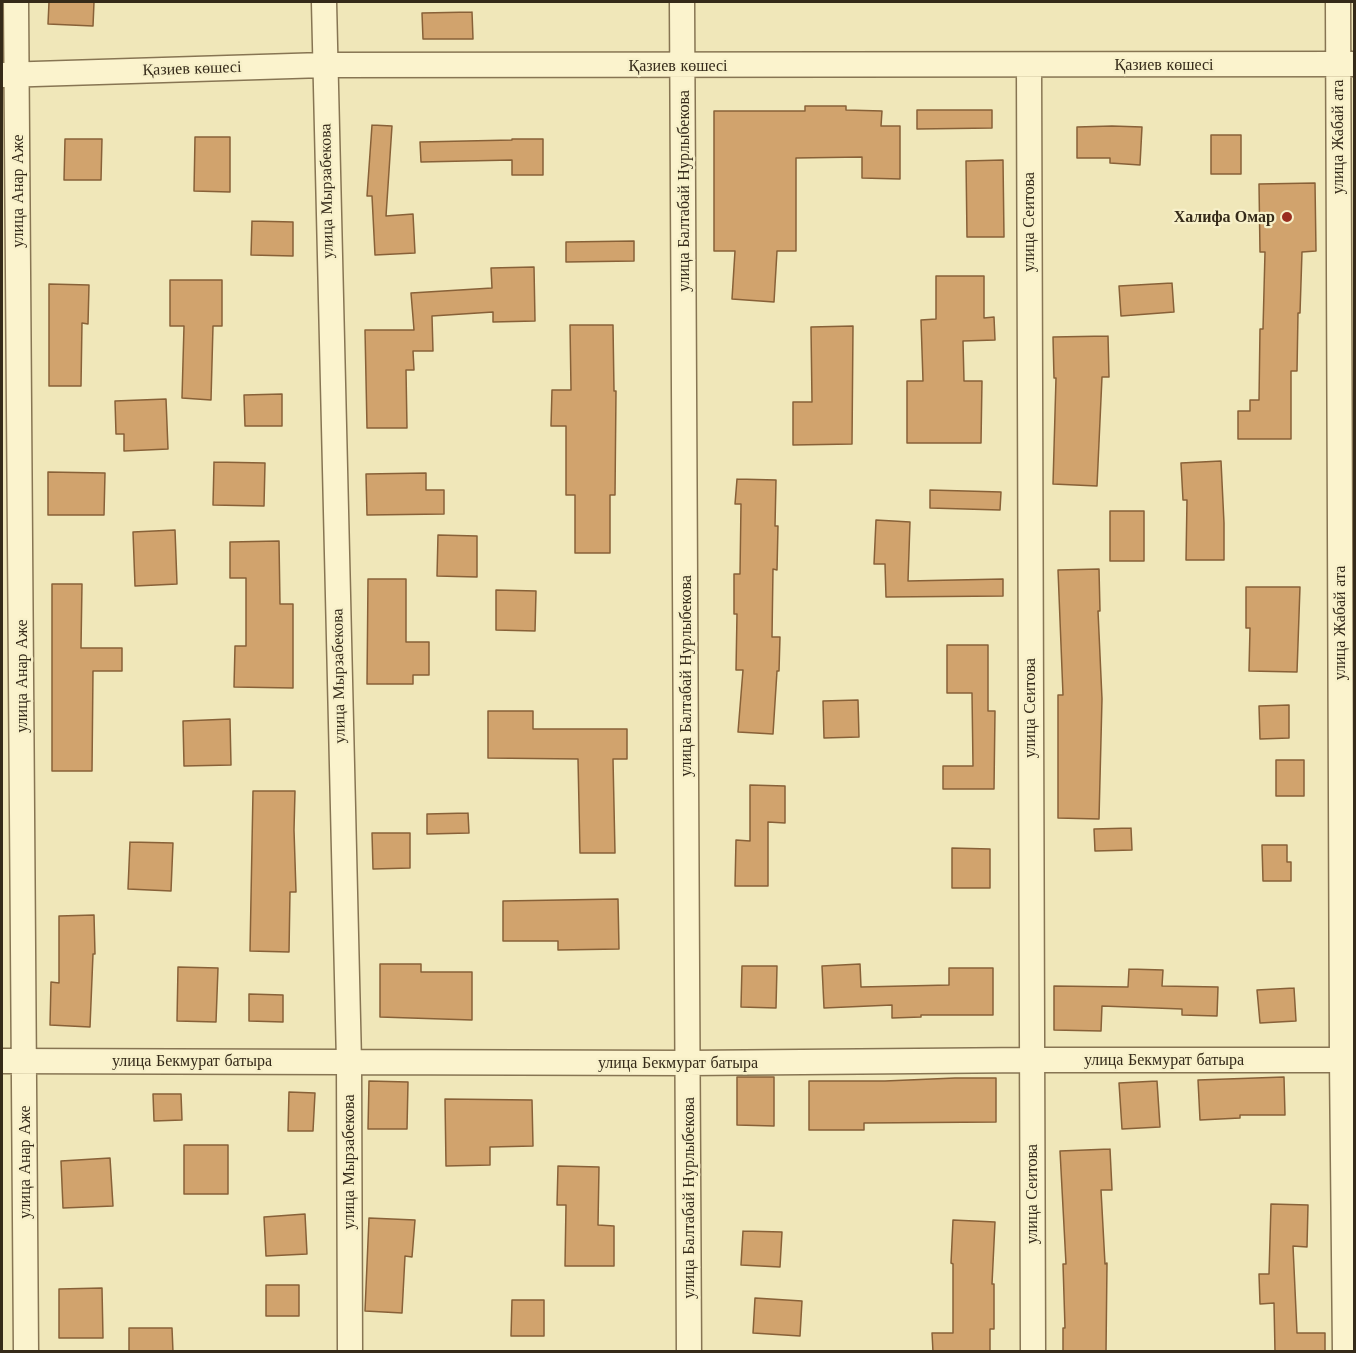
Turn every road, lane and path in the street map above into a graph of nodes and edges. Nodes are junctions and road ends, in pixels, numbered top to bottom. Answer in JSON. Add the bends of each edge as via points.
{"nodes":[{"id":1,"x":16,"y":2,"type":"edge"},
{"id":2,"x":324,"y":2,"type":"edge"},
{"id":3,"x":682,"y":2,"type":"edge"},
{"id":4,"x":1338,"y":2,"type":"edge"},
{"id":5,"x":1346,"y":64,"type":"edge"},
{"id":6,"x":324,"y":65,"type":"junction"},
{"id":7,"x":1029,"y":65,"type":"junction"},
{"id":8,"x":683,"y":66,"type":"junction"},
{"id":9,"x":9,"y":74,"type":"edge"},
{"id":10,"x":1031,"y":1060,"type":"junction"},
{"id":11,"x":1348,"y":1060,"type":"edge"},
{"id":12,"x":13,"y":1061,"type":"edge"},
{"id":13,"x":349,"y":1062,"type":"junction"},
{"id":14,"x":688,"y":1064,"type":"junction"},
{"id":15,"x":26,"y":1352,"type":"edge"},
{"id":16,"x":350,"y":1352,"type":"edge"},
{"id":17,"x":689,"y":1352,"type":"edge"},
{"id":18,"x":1033,"y":1352,"type":"edge"},
{"id":19,"x":1345,"y":1352,"type":"edge"}],
"edges":[{"from":1,"to":9,"type":"street","name":"улица Анар Аже"},
{"from":2,"to":6,"type":"street","name":"улица Мырзабекова"},
{"from":3,"to":8,"type":"street","name":"улица Балтабай Нурлыбекова"},
{"from":4,"to":5,"type":"street","name":"улица Жабай ата"},
{"from":5,"to":7,"type":"street","name":"Қазиев көшесі"},
{"from":5,"to":11,"type":"street","name":"улица Жабай ата"},
{"from":6,"to":8,"type":"street","name":"Қазиев көшесі"},
{"from":6,"to":9,"type":"street","name":"Қазиев көшесі"},
{"from":6,"to":13,"type":"street","name":"улица Мырзабекова"},
{"from":7,"to":8,"type":"street","name":"Қазиев көшесі"},
{"from":7,"to":10,"type":"street","name":"улица Сеитова"},
{"from":8,"to":14,"type":"street","name":"улица Балтабай Нурлыбекова"},
{"from":9,"to":12,"type":"street","name":"улица Анар Аже"},
{"from":10,"to":11,"type":"street","name":"улица Бекмурат батыра"},
{"from":10,"to":14,"type":"street","name":"улица Бекмурат батыра"},
{"from":10,"to":18,"type":"street","name":"улица Сеитова"},
{"from":11,"to":19,"type":"street","name":"улица Жабай ата"},
{"from":12,"to":13,"type":"street","name":"улица Бекмурат батыра"},
{"from":12,"to":15,"type":"street","name":"улица Анар Аже"},
{"from":13,"to":14,"type":"street","name":"улица Бекмурат батыра"},
{"from":13,"to":16,"type":"street","name":"улица Мырзабекова"},
{"from":14,"to":17,"type":"street","name":"улица Балтабай Нурлыбекова"}]}
